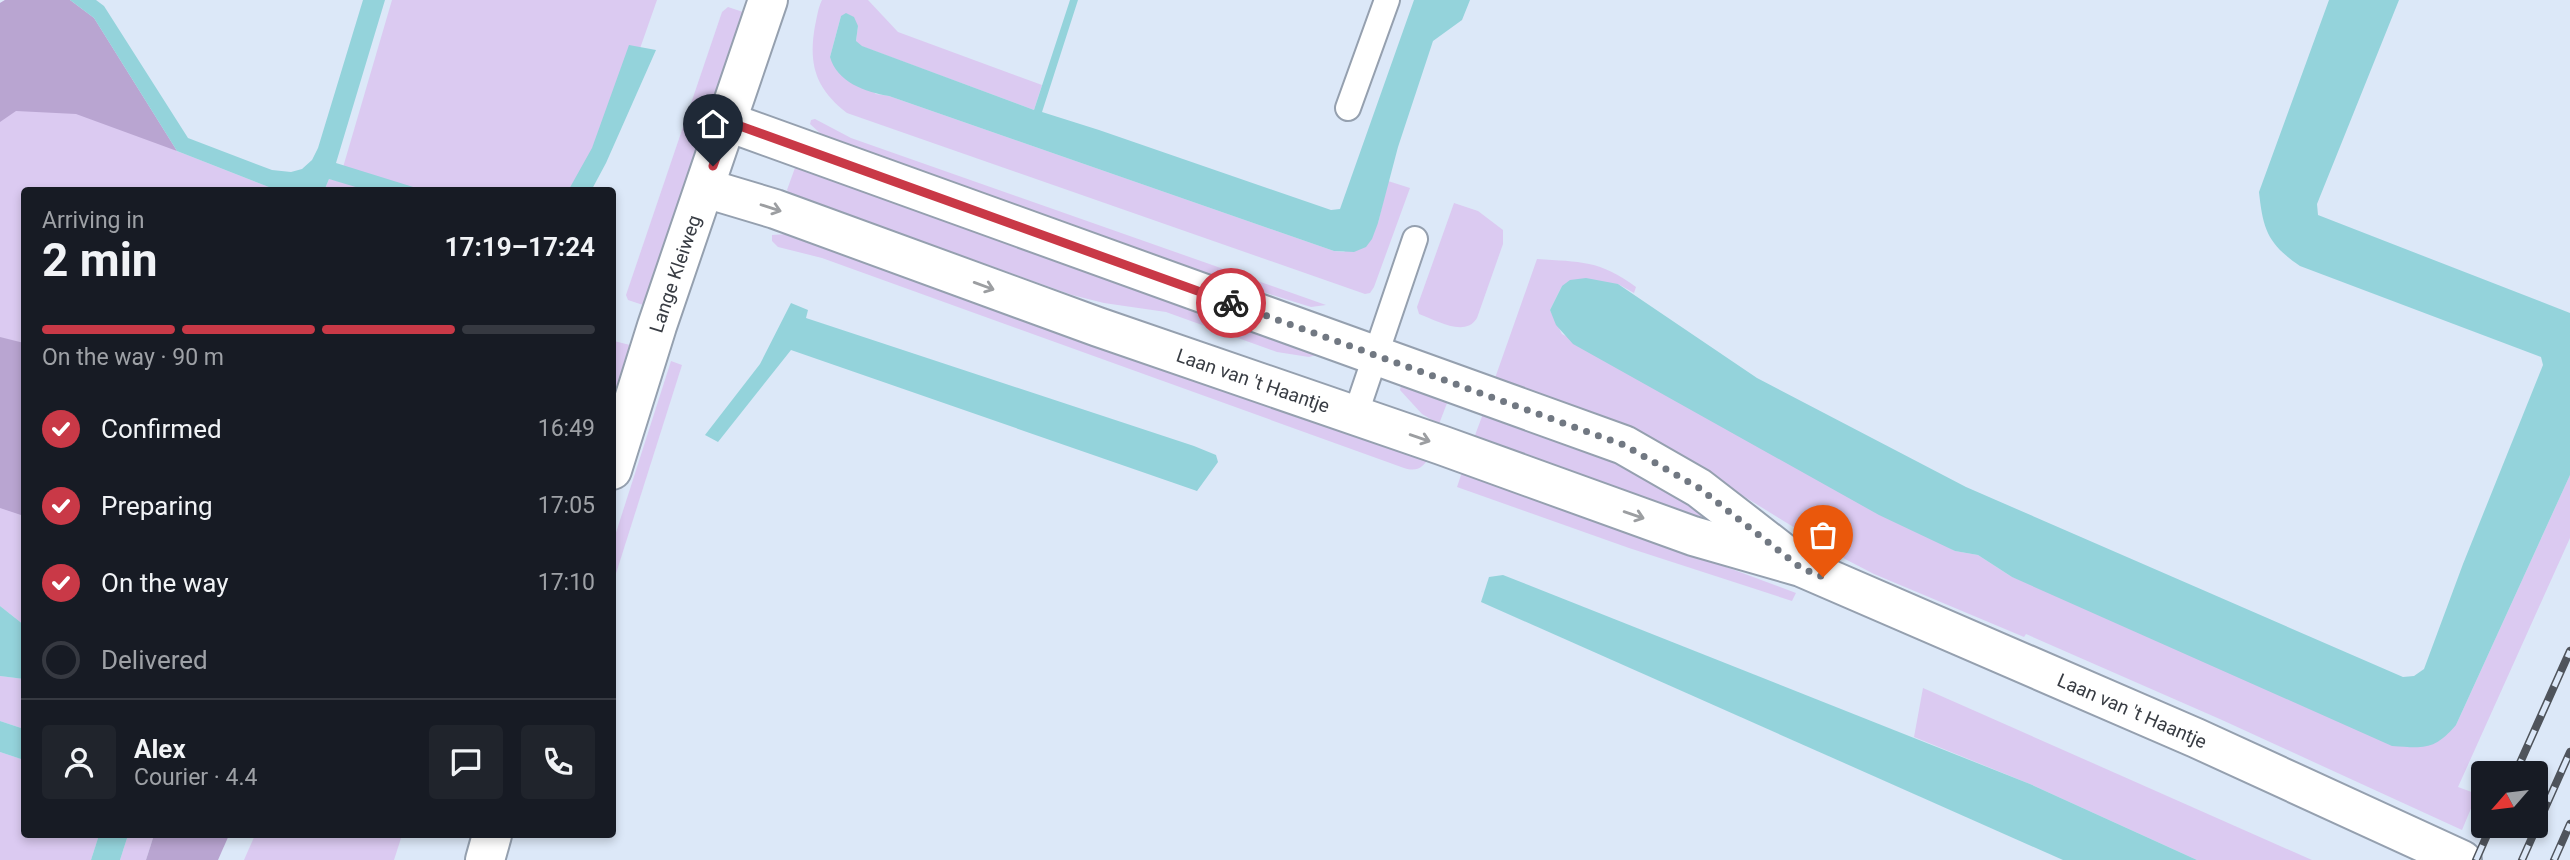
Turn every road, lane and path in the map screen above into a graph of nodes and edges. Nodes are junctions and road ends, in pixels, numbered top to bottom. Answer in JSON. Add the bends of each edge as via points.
{"nodes":[{"id":1,"x":768,"y":0,"type":"edge"},
{"id":2,"x":1387,"y":0,"type":"edge"},
{"id":3,"x":1348,"y":108,"type":"dead end"},
{"id":4,"x":729,"y":122,"type":"junction"},
{"id":5,"x":705,"y":188,"type":"junction"},
{"id":6,"x":1415,"y":239,"type":"dead end"},
{"id":7,"x":1376,"y":355,"type":"junction"},
{"id":8,"x":1355,"y":416,"type":"junction"},
{"id":9,"x":616,"y":457,"type":"edge"},
{"id":10,"x":1801,"y":568,"type":"junction"},
{"id":11,"x":491,"y":838,"type":"edge"},
{"id":12,"x":485,"y":860,"type":"edge"},
{"id":13,"x":2462,"y":860,"type":"edge"}],
"edges":[{"from":1,"to":4,"type":"street","name":"Lange Kleiweg"},
{"from":2,"to":3,"type":"lane"},
{"from":4,"to":5,"type":"street","name":"Lange Kleiweg"},
{"from":4,"to":7,"type":"street","name":"Laan van 't Haantje"},
{"from":5,"to":8,"type":"street","name":"Laan van 't Haantje","one_way":true},
{"from":5,"to":9,"type":"street","name":"Lange Kleiweg"},
{"from":6,"to":7,"type":"lane"},
{"from":7,"to":8,"type":"lane"},
{"from":7,"to":10,"type":"street","name":"Laan van 't Haantje","via":[[1624,445],[1699,488]]},
{"from":8,"to":10,"type":"street","name":"Laan van 't Haantje","one_way":true,"via":[[1693,536]]},
{"from":10,"to":13,"type":"street","name":"Laan van 't Haantje","via":[[2196,738]]},
{"from":11,"to":12,"type":"street"}]}
